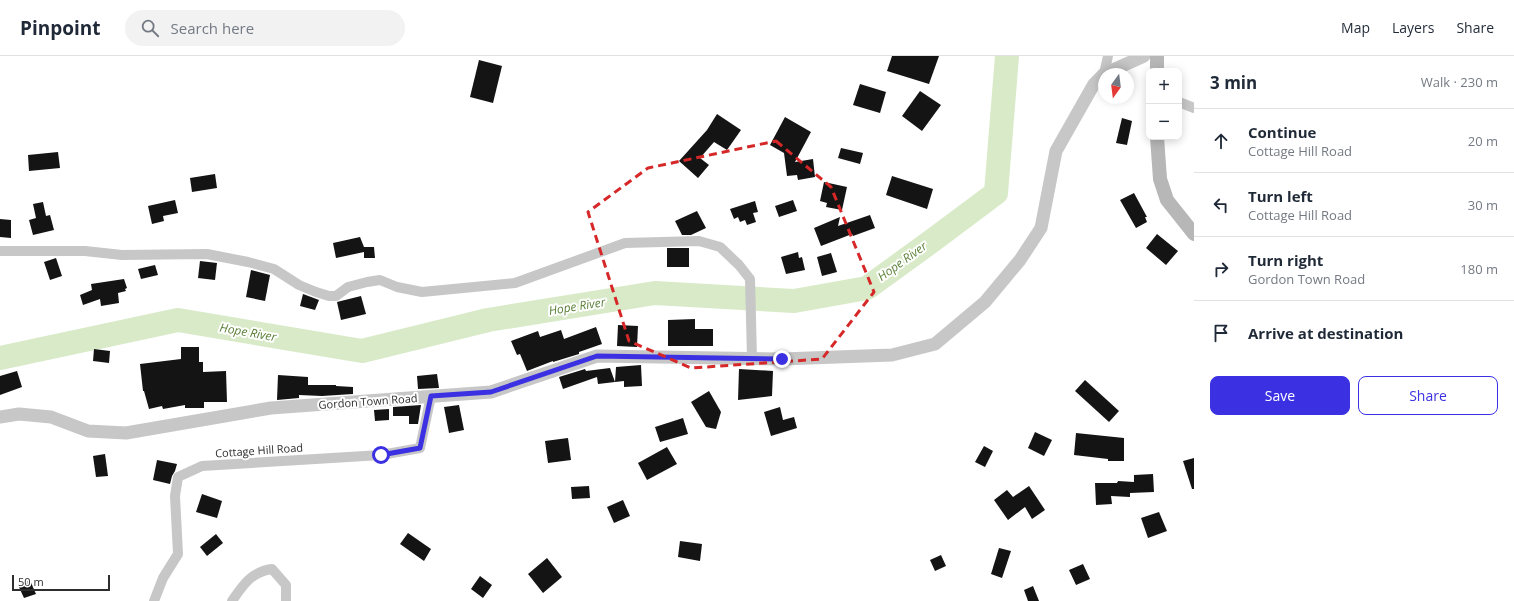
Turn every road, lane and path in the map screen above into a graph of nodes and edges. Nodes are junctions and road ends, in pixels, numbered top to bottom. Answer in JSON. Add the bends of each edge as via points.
{"nodes":[{"id":1,"x":1108,"y":56,"type":"edge"},
{"id":2,"x":1144,"y":56,"type":"edge"},
{"id":3,"x":1157,"y":56,"type":"edge"},
{"id":4,"x":1105,"y":68,"type":"edge"},
{"id":5,"x":1117,"y":68,"type":"edge"},
{"id":6,"x":1157,"y":68,"type":"edge"},
{"id":7,"x":1098,"y":80,"type":"edge"},
{"id":8,"x":1182,"y":103,"type":"edge"},
{"id":9,"x":1194,"y":108,"type":"edge"},
{"id":10,"x":1157,"y":140,"type":"edge"},
{"id":11,"x":1194,"y":234,"type":"edge"},
{"id":12,"x":0,"y":251,"type":"edge"},
{"id":13,"x":752,"y":358,"type":"junction"},
{"id":14,"x":431,"y":396,"type":"junction"},
{"id":15,"x":0,"y":417,"type":"edge"},
{"id":16,"x":154,"y":601,"type":"edge"},
{"id":17,"x":232,"y":601,"type":"edge"},
{"id":18,"x":286,"y":601,"type":"edge"}],
"edges":[{"from":1,"to":4,"type":"street"},
{"from":2,"to":5,"type":"street","name":"Gordon Town Road"},
{"from":3,"to":6,"type":"main road"},
{"from":7,"to":13,"type":"street","name":"Gordon Town Road","via":[[1056,151],[1041,228],[1020,260],[985,302],[935,344],[892,355]]},
{"from":8,"to":9,"type":"street"},
{"from":10,"to":11,"type":"main road","via":[[1160,178],[1166,200]]},
{"from":12,"to":13,"type":"street","via":[[85,251],[122,255],[207,254],[274,270],[299,285],[336,296],[348,287],[380,280],[397,287],[422,292],[515,283],[625,243],[700,241],[720,247],[750,280]]},
{"from":13,"to":14,"type":"street","name":"Gordon Town Road","via":[[597,356],[491,392]]},
{"from":14,"to":15,"type":"street","name":"Gordon Town Road","via":[[271,408],[126,433],[88,431],[51,417],[19,414]]},
{"from":14,"to":16,"type":"street","name":"Cottage Hill Road","via":[[420,448],[381,455],[202,466],[178,477],[175,496],[178,554],[163,578]]},
{"from":17,"to":18,"type":"street","via":[[245,582],[263,570],[272,569],[286,585]]}]}
